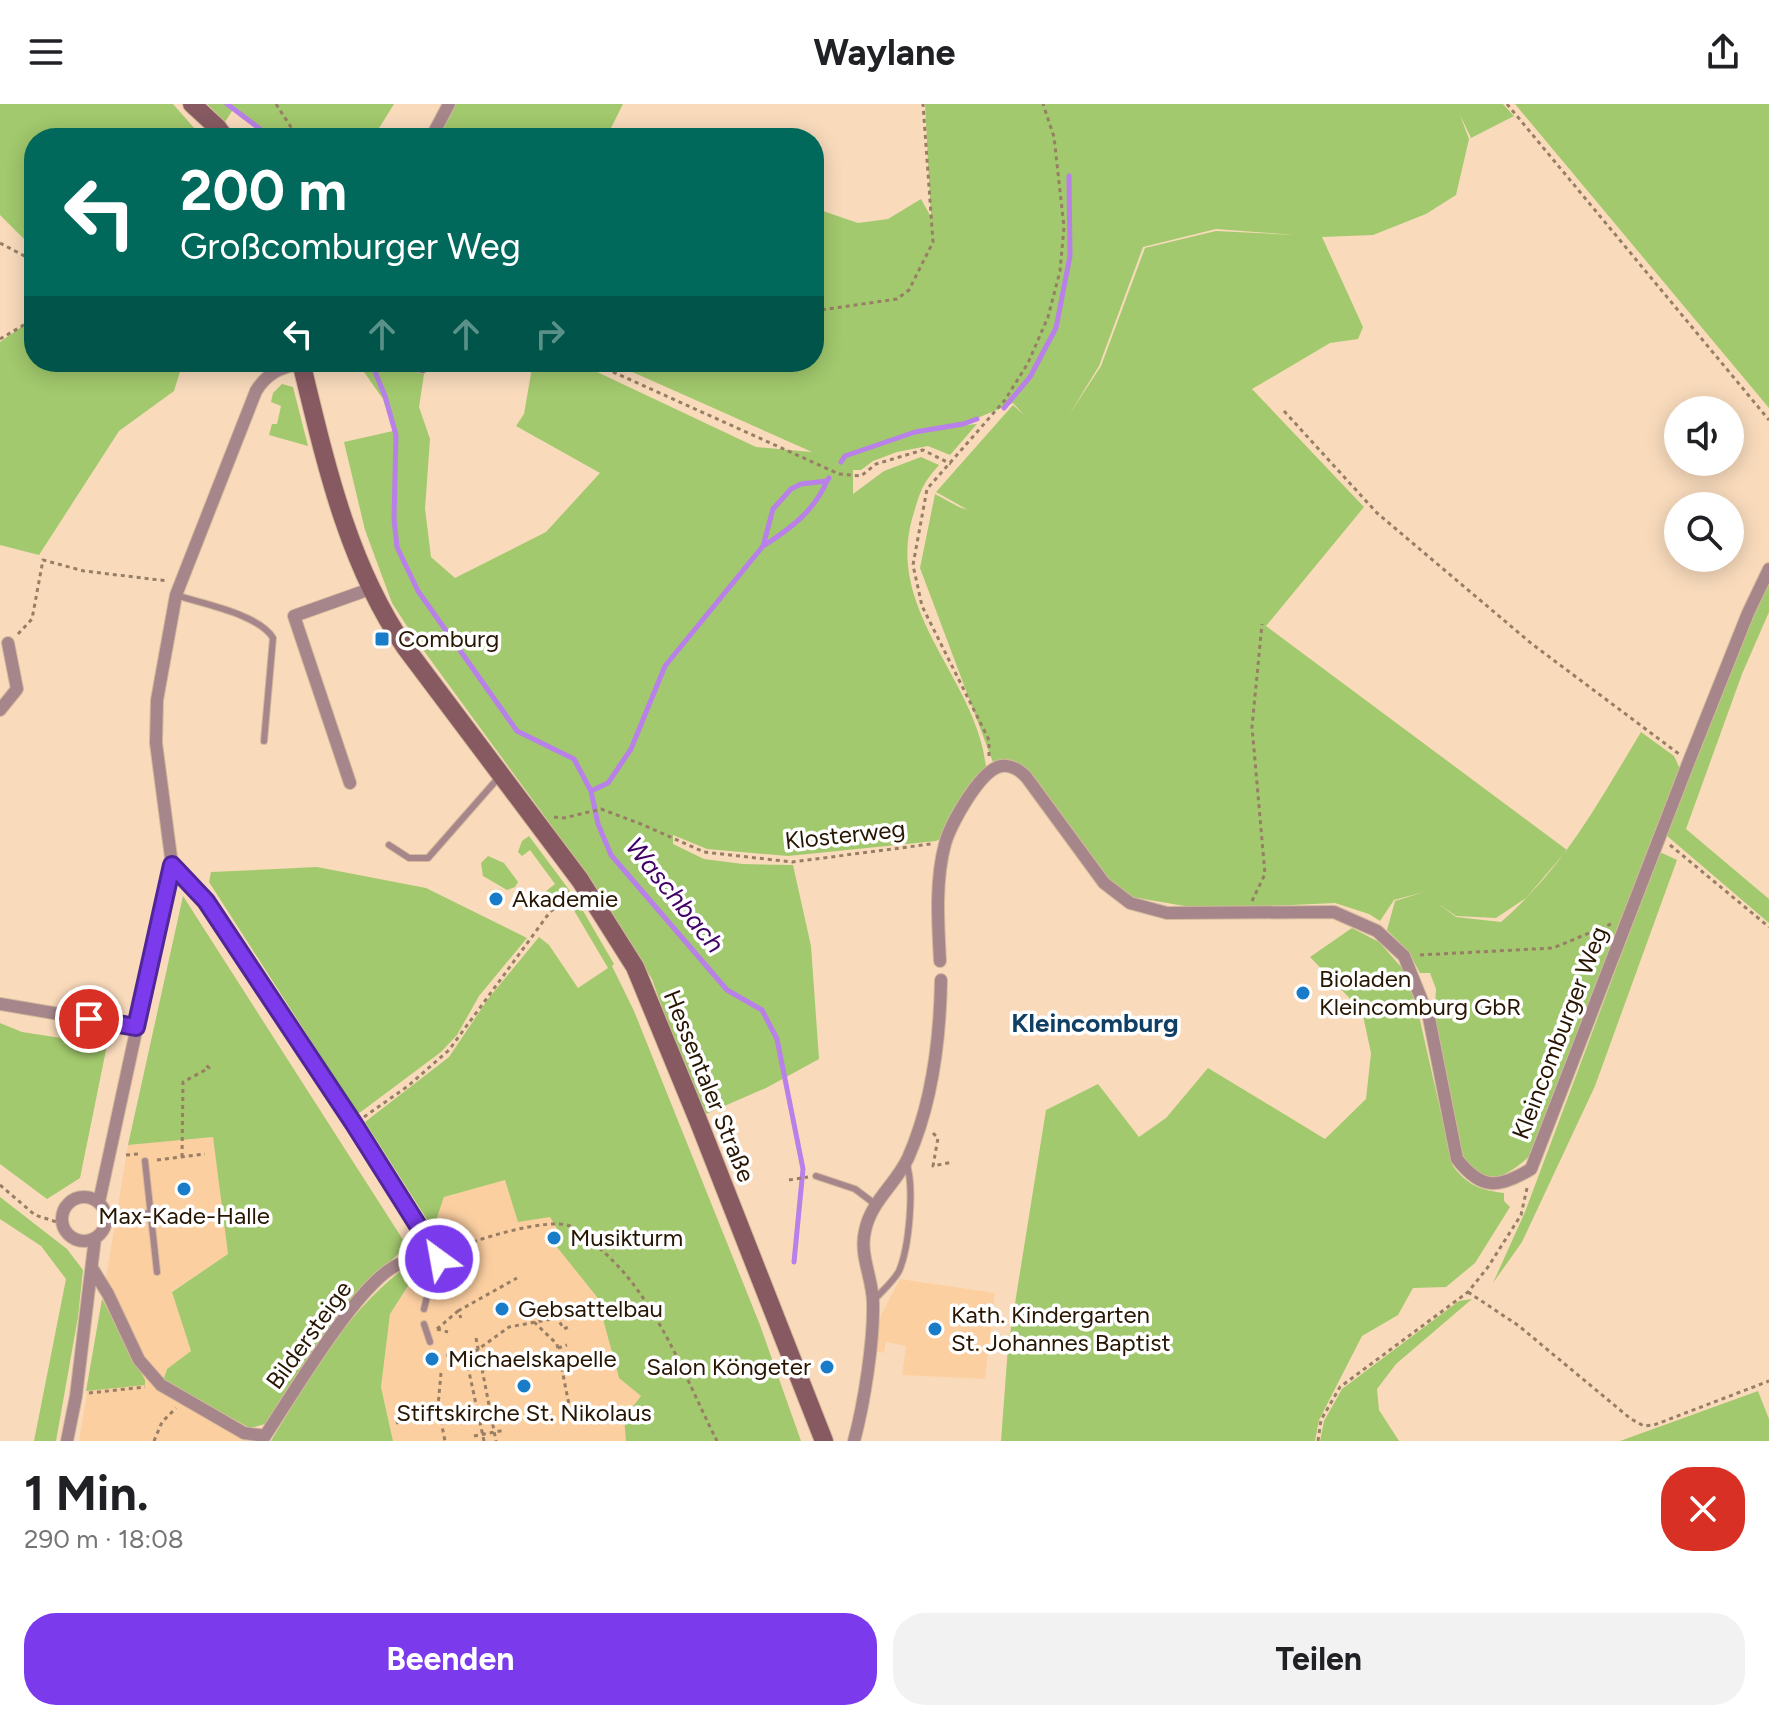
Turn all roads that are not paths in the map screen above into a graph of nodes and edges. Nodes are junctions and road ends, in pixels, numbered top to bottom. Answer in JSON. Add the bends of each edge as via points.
{"nodes":[{"id":1,"x":192,"y":104,"type":"edge"},
{"id":2,"x":449,"y":104,"type":"edge"},
{"id":3,"x":218,"y":128,"type":"edge"},
{"id":4,"x":436,"y":128,"type":"edge"},
{"id":5,"x":272,"y":372,"type":"edge"},
{"id":6,"x":304,"y":372,"type":"edge"},
{"id":7,"x":1769,"y":569,"type":"edge"},
{"id":8,"x":178,"y":589,"type":"junction"},
{"id":9,"x":370,"y":589,"type":"junction"},
{"id":10,"x":8,"y":643,"type":"road end"},
{"id":11,"x":0,"y":710,"type":"edge"},
{"id":12,"x":264,"y":741,"type":"dead end"},
{"id":13,"x":500,"y":775,"type":"junction"},
{"id":14,"x":350,"y":783,"type":"dead end"},
{"id":15,"x":389,"y":845,"type":"dead end"},
{"id":16,"x":172,"y":865,"type":"junction"},
{"id":17,"x":940,"y":961,"type":"dead end"},
{"id":18,"x":941,"y":980,"type":"dead end"},
{"id":19,"x":0,"y":1004,"type":"edge"},
{"id":20,"x":136,"y":1027,"type":"junction"},
{"id":21,"x":145,"y":1161,"type":"dead end"},
{"id":22,"x":906,"y":1162,"type":"junction"},
{"id":23,"x":816,"y":1176,"type":"road end"},
{"id":24,"x":99,"y":1202,"type":"junction"},
{"id":25,"x":875,"y":1204,"type":"junction"},
{"id":26,"x":150,"y":1213,"type":"junction"},
{"id":27,"x":106,"y":1218,"type":"junction"},
{"id":28,"x":95,"y":1238,"type":"junction"},
{"id":29,"x":439,"y":1259,"type":"junction"},
{"id":30,"x":92,"y":1268,"type":"junction"},
{"id":31,"x":157,"y":1272,"type":"dead end"},
{"id":32,"x":874,"y":1301,"type":"junction"},
{"id":33,"x":424,"y":1309,"type":"dead end"},
{"id":34,"x":424,"y":1324,"type":"dead end"},
{"id":35,"x":428,"y":1338,"type":"road end"},
{"id":36,"x":67,"y":1441,"type":"edge"},
{"id":37,"x":824,"y":1441,"type":"edge"},
{"id":38,"x":854,"y":1441,"type":"edge"}],
"edges":[{"from":1,"to":3,"type":"main road"},
{"from":2,"to":4,"type":"street"},
{"from":5,"to":8,"type":"street","via":[[256,391]]},
{"from":6,"to":9,"type":"main road","name":"Hessentaler Straße"},
{"from":7,"to":17,"type":"street","name":"Kleincomburger Weg","via":[[1531,1169],[1517,1178],[1486,1183],[1470,1176],[1457,1159],[1429,1018],[1404,956],[1377,931],[1334,912],[1167,913],[1130,903],[1104,883],[1022,773],[1008,766],[989,772],[962,806],[945,842],[939,877]]},
{"from":8,"to":12,"type":"lane","via":[[268,629],[273,638]]},
{"from":8,"to":16,"type":"street","via":[[157,700],[156,743]]},
{"from":9,"to":13,"type":"main road","name":"Hessentaler Straße","via":[[384,618]]},
{"from":9,"to":14,"type":"street","via":[[294,616]]},
{"from":10,"to":11,"type":"street","via":[[17,689]]},
{"from":13,"to":15,"type":"lane","via":[[428,858],[409,858]]},
{"from":13,"to":37,"type":"main road","name":"Hessentaler Straße","via":[[528,824],[580,880],[635,967]]},
{"from":16,"to":20,"type":"street"},
{"from":16,"to":29,"type":"lane","via":[[206,901]]},
{"from":18,"to":22,"type":"street","via":[[933,1070]]},
{"from":19,"to":20,"type":"street"},
{"from":20,"to":24,"type":"street"},
{"from":21,"to":26,"type":"lane"},
{"from":22,"to":25,"type":"street"},
{"from":22,"to":32,"type":"lane","via":[[907,1238],[899,1272]]},
{"from":23,"to":25,"type":"lane","via":[[855,1189]]},
{"from":24,"to":27,"type":"street"},
{"from":24,"to":28,"type":"street","via":[[86,1197],[73,1200],[64,1210],[69,1236]]},
{"from":25,"to":32,"type":"street","via":[[864,1232]]},
{"from":26,"to":27,"type":"lane"},
{"from":26,"to":31,"type":"lane"},
{"from":27,"to":28,"type":"street"},
{"from":28,"to":30,"type":"street"},
{"from":29,"to":30,"type":"street","name":"Bildersteige","via":[[401,1263],[377,1280],[355,1303],[265,1436],[244,1433],[161,1385],[139,1360]]},
{"from":29,"to":33,"type":"lane"},
{"from":30,"to":36,"type":"street"},
{"from":32,"to":38,"type":"street"},
{"from":34,"to":35,"type":"lane"}]}
